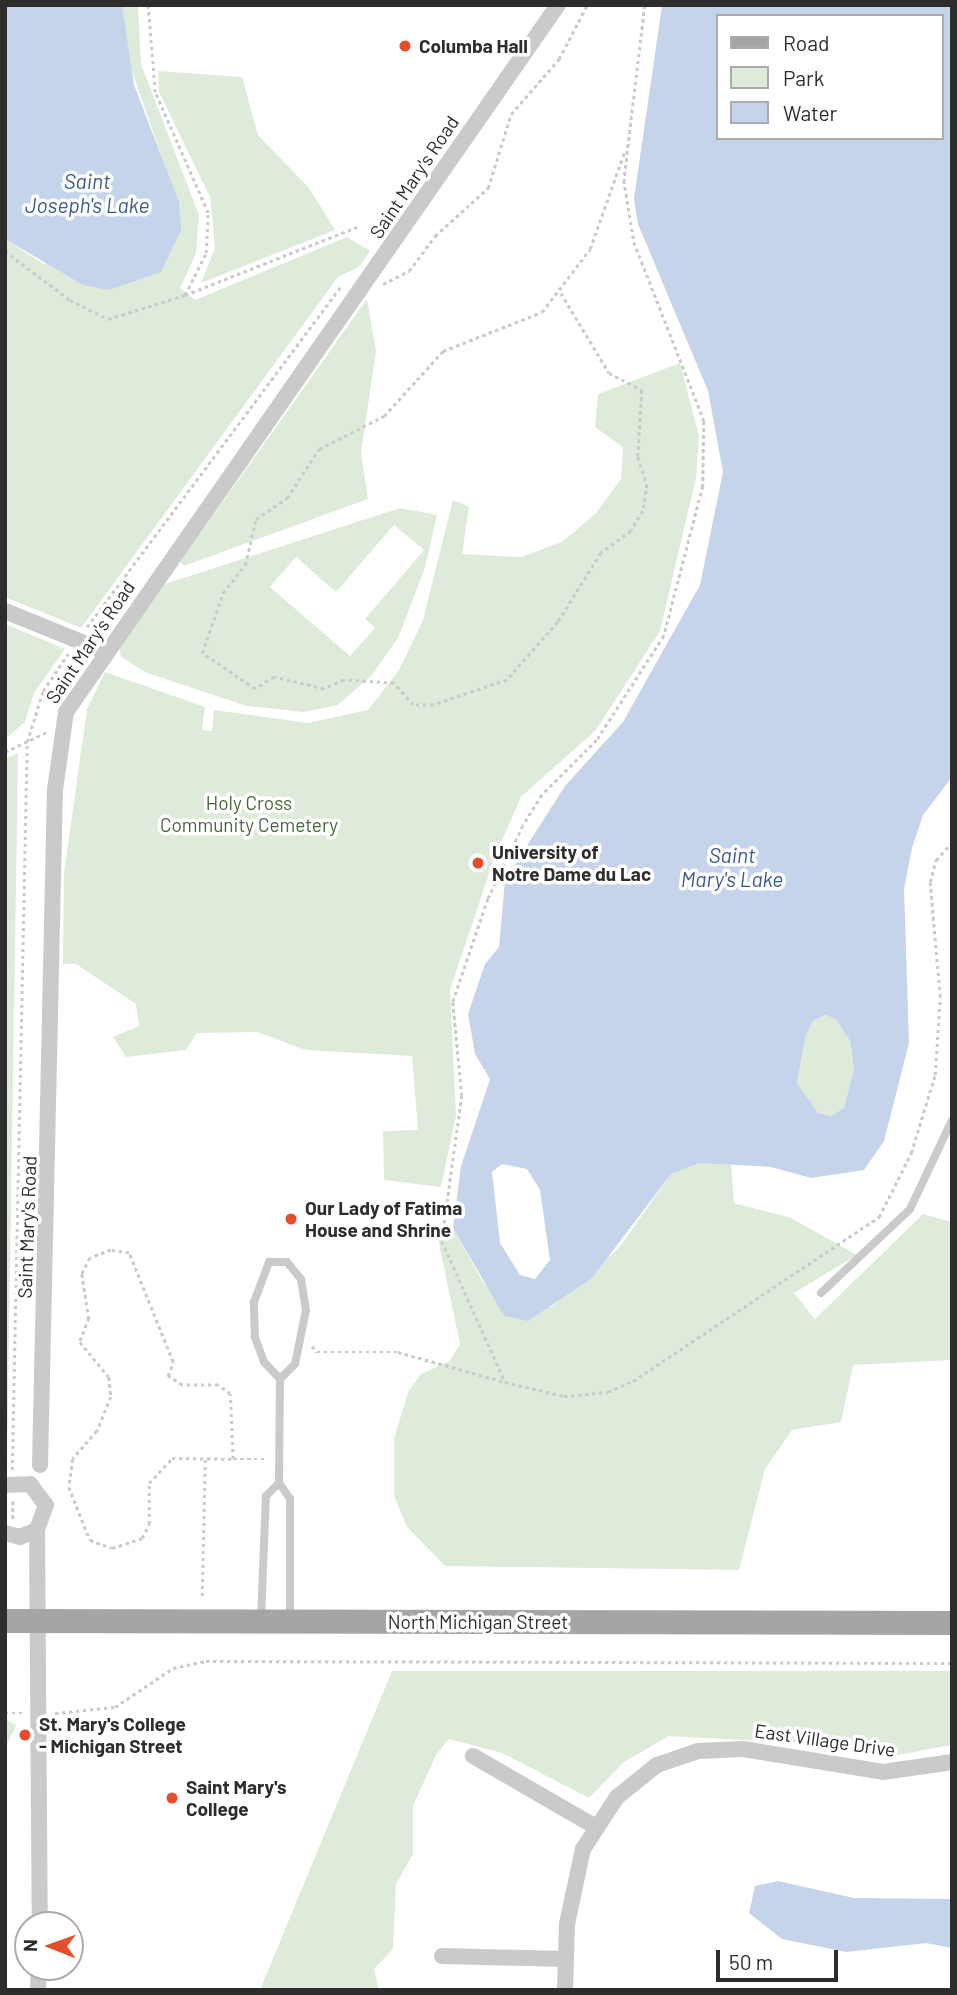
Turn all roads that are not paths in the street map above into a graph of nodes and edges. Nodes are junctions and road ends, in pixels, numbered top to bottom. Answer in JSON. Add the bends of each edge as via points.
{"nodes":[{"id":1,"x":558,"y":5,"type":"edge"},
{"id":2,"x":5,"y":611,"type":"edge"},
{"id":3,"x":106,"y":652,"type":"junction"},
{"id":4,"x":952,"y":1120,"type":"edge"},
{"id":5,"x":821,"y":1293,"type":"dead end"},
{"id":6,"x":280,"y":1379,"type":"junction"},
{"id":7,"x":9,"y":1483,"type":"edge"},
{"id":8,"x":279,"y":1483,"type":"junction"},
{"id":9,"x":38,"y":1489,"type":"junction"},
{"id":10,"x":37,"y":1530,"type":"junction"},
{"id":11,"x":9,"y":1534,"type":"edge"},
{"id":12,"x":5,"y":1621,"type":"edge"},
{"id":13,"x":40,"y":1621,"type":"junction"},
{"id":14,"x":261,"y":1621,"type":"junction"},
{"id":15,"x":290,"y":1622,"type":"junction"},
{"id":16,"x":952,"y":1623,"type":"edge"},
{"id":17,"x":473,"y":1756,"type":"dead end"},
{"id":18,"x":952,"y":1762,"type":"edge"},
{"id":19,"x":594,"y":1826,"type":"junction"},
{"id":20,"x":40,"y":1911,"type":"edge"},
{"id":21,"x":442,"y":1956,"type":"dead end"},
{"id":22,"x":565,"y":1959,"type":"junction"},
{"id":23,"x":565,"y":1990,"type":"edge"}],
"edges":[{"from":1,"to":3,"type":"street","name":"Saint Mary's Road"},
{"from":2,"to":3,"type":"street"},
{"from":3,"to":9,"type":"street","name":"Saint Mary's Road","via":[[61,729],[40,1429],[46,1441]]},
{"from":4,"to":5,"type":"lane","via":[[910,1209]]},
{"from":6,"to":6,"type":"lane","via":[[295,1364],[303,1338],[301,1279],[288,1262],[269,1262],[254,1302],[255,1337],[264,1362]]},
{"from":6,"to":8,"type":"lane"},
{"from":7,"to":9,"type":"street"},
{"from":8,"to":14,"type":"lane","via":[[266,1496]]},
{"from":8,"to":15,"type":"lane","via":[[290,1499]]},
{"from":9,"to":10,"type":"street","name":"Saint Mary's Road","via":[[46,1514]]},
{"from":10,"to":11,"type":"street"},
{"from":10,"to":13,"type":"street","name":"Saint Mary's Road"},
{"from":12,"to":13,"type":"main road","name":"North Michigan Street"},
{"from":13,"to":14,"type":"main road","name":"North Michigan Street"},
{"from":13,"to":20,"type":"street","name":"Saint Mary's Road"},
{"from":14,"to":15,"type":"main road","name":"North Michigan Street"},
{"from":15,"to":16,"type":"main road","name":"North Michigan Street"},
{"from":17,"to":19,"type":"street"},
{"from":18,"to":19,"type":"street","name":"East Village Drive","via":[[883,1772],[779,1751],[698,1751],[636,1779]]},
{"from":19,"to":22,"type":"street","name":"East Village Drive","via":[[573,1883]]},
{"from":21,"to":22,"type":"street"},
{"from":22,"to":23,"type":"street","name":"East Village Drive"}]}
